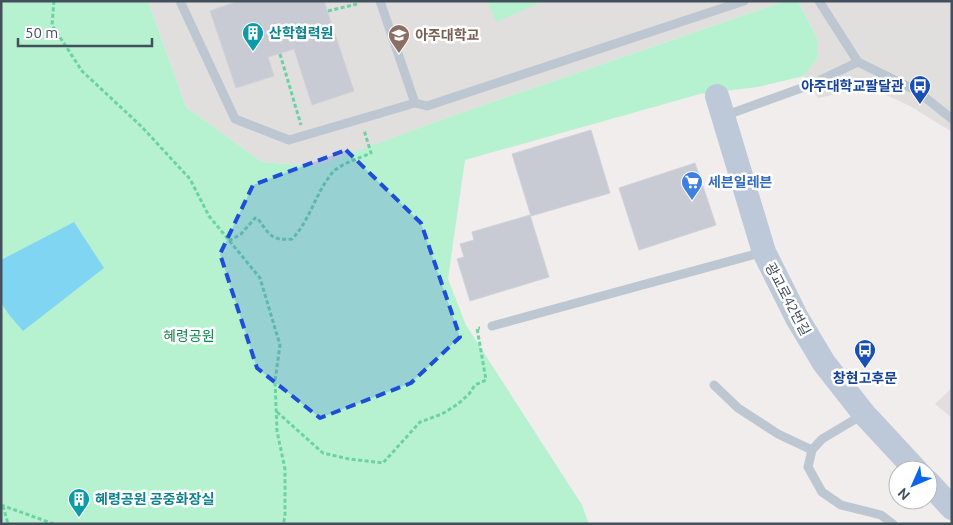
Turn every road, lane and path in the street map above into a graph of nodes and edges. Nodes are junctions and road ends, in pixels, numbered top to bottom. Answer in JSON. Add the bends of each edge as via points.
{"nodes":[{"id":1,"x":54,"y":1,"type":"edge"},
{"id":2,"x":180,"y":1,"type":"edge"},
{"id":3,"x":380,"y":1,"type":"edge"},
{"id":4,"x":744,"y":1,"type":"edge"},
{"id":5,"x":820,"y":1,"type":"edge"},
{"id":6,"x":357,"y":4,"type":"dead end"},
{"id":7,"x":328,"y":11,"type":"dead end"},
{"id":8,"x":280,"y":54,"type":"dead end"},
{"id":9,"x":858,"y":62,"type":"junction"},
{"id":10,"x":415,"y":103,"type":"junction"},
{"id":11,"x":720,"y":106,"type":"joint"},
{"id":12,"x":952,"y":119,"type":"edge"},
{"id":13,"x":360,"y":120,"type":"junction"},
{"id":14,"x":304,"y":136,"type":"junction"},
{"id":15,"x":229,"y":241,"type":"junction"},
{"id":16,"x":764,"y":252,"type":"junction"},
{"id":17,"x":492,"y":326,"type":"joint"},
{"id":18,"x":714,"y":385,"type":"dead end"},
{"id":19,"x":276,"y":412,"type":"junction"},
{"id":20,"x":864,"y":414,"type":"junction"},
{"id":21,"x":812,"y":450,"type":"junction"},
{"id":22,"x":907,"y":460,"type":"edge"},
{"id":23,"x":938,"y":493,"type":"edge"},
{"id":24,"x":2,"y":505,"type":"edge"},
{"id":25,"x":952,"y":508,"type":"edge"},
{"id":26,"x":8,"y":524,"type":"edge"},
{"id":27,"x":54,"y":524,"type":"edge"},
{"id":28,"x":283,"y":524,"type":"edge"},
{"id":29,"x":893,"y":524,"type":"edge"}],
"edges":[{"from":1,"to":15,"type":"path","via":[[52,24],[82,71],[142,127],[190,179],[209,216]]},
{"from":2,"to":14,"type":"lane","via":[[235,120],[289,140]]},
{"from":3,"to":10,"type":"lane"},
{"from":4,"to":10,"type":"lane","via":[[427,106]]},
{"from":5,"to":9,"type":"lane"},
{"from":6,"to":7,"type":"path"},
{"from":8,"to":14,"type":"path"},
{"from":9,"to":11,"type":"lane","via":[[810,85]]},
{"from":9,"to":12,"type":"lane","via":[[917,91]]},
{"from":10,"to":13,"type":"lane"},
{"from":11,"to":16,"type":"street","name":"광교로42번길"},
{"from":13,"to":14,"type":"lane"},
{"from":13,"to":15,"type":"path","via":[[372,153],[334,171],[314,202],[306,222],[292,239],[270,236],[255,218]]},
{"from":15,"to":19,"type":"path","via":[[260,278],[280,345],[275,381]]},
{"from":16,"to":17,"type":"lane"},
{"from":16,"to":20,"type":"street","name":"광교로42번길","via":[[824,363]]},
{"from":17,"to":19,"type":"path","via":[[477,328],[486,380],[475,385],[458,404],[420,422],[383,463],[349,460],[323,453]]},
{"from":18,"to":21,"type":"lane","via":[[738,408],[778,434]]},
{"from":19,"to":28,"type":"path","via":[[286,469]]},
{"from":20,"to":21,"type":"lane","via":[[822,439]]},
{"from":20,"to":22,"type":"street","name":"광교로42번길"},
{"from":21,"to":29,"type":"lane","via":[[808,467],[822,492],[841,505],[881,515]]},
{"from":23,"to":25,"type":"street"},
{"from":24,"to":26,"type":"path"},
{"from":24,"to":27,"type":"path"}]}
